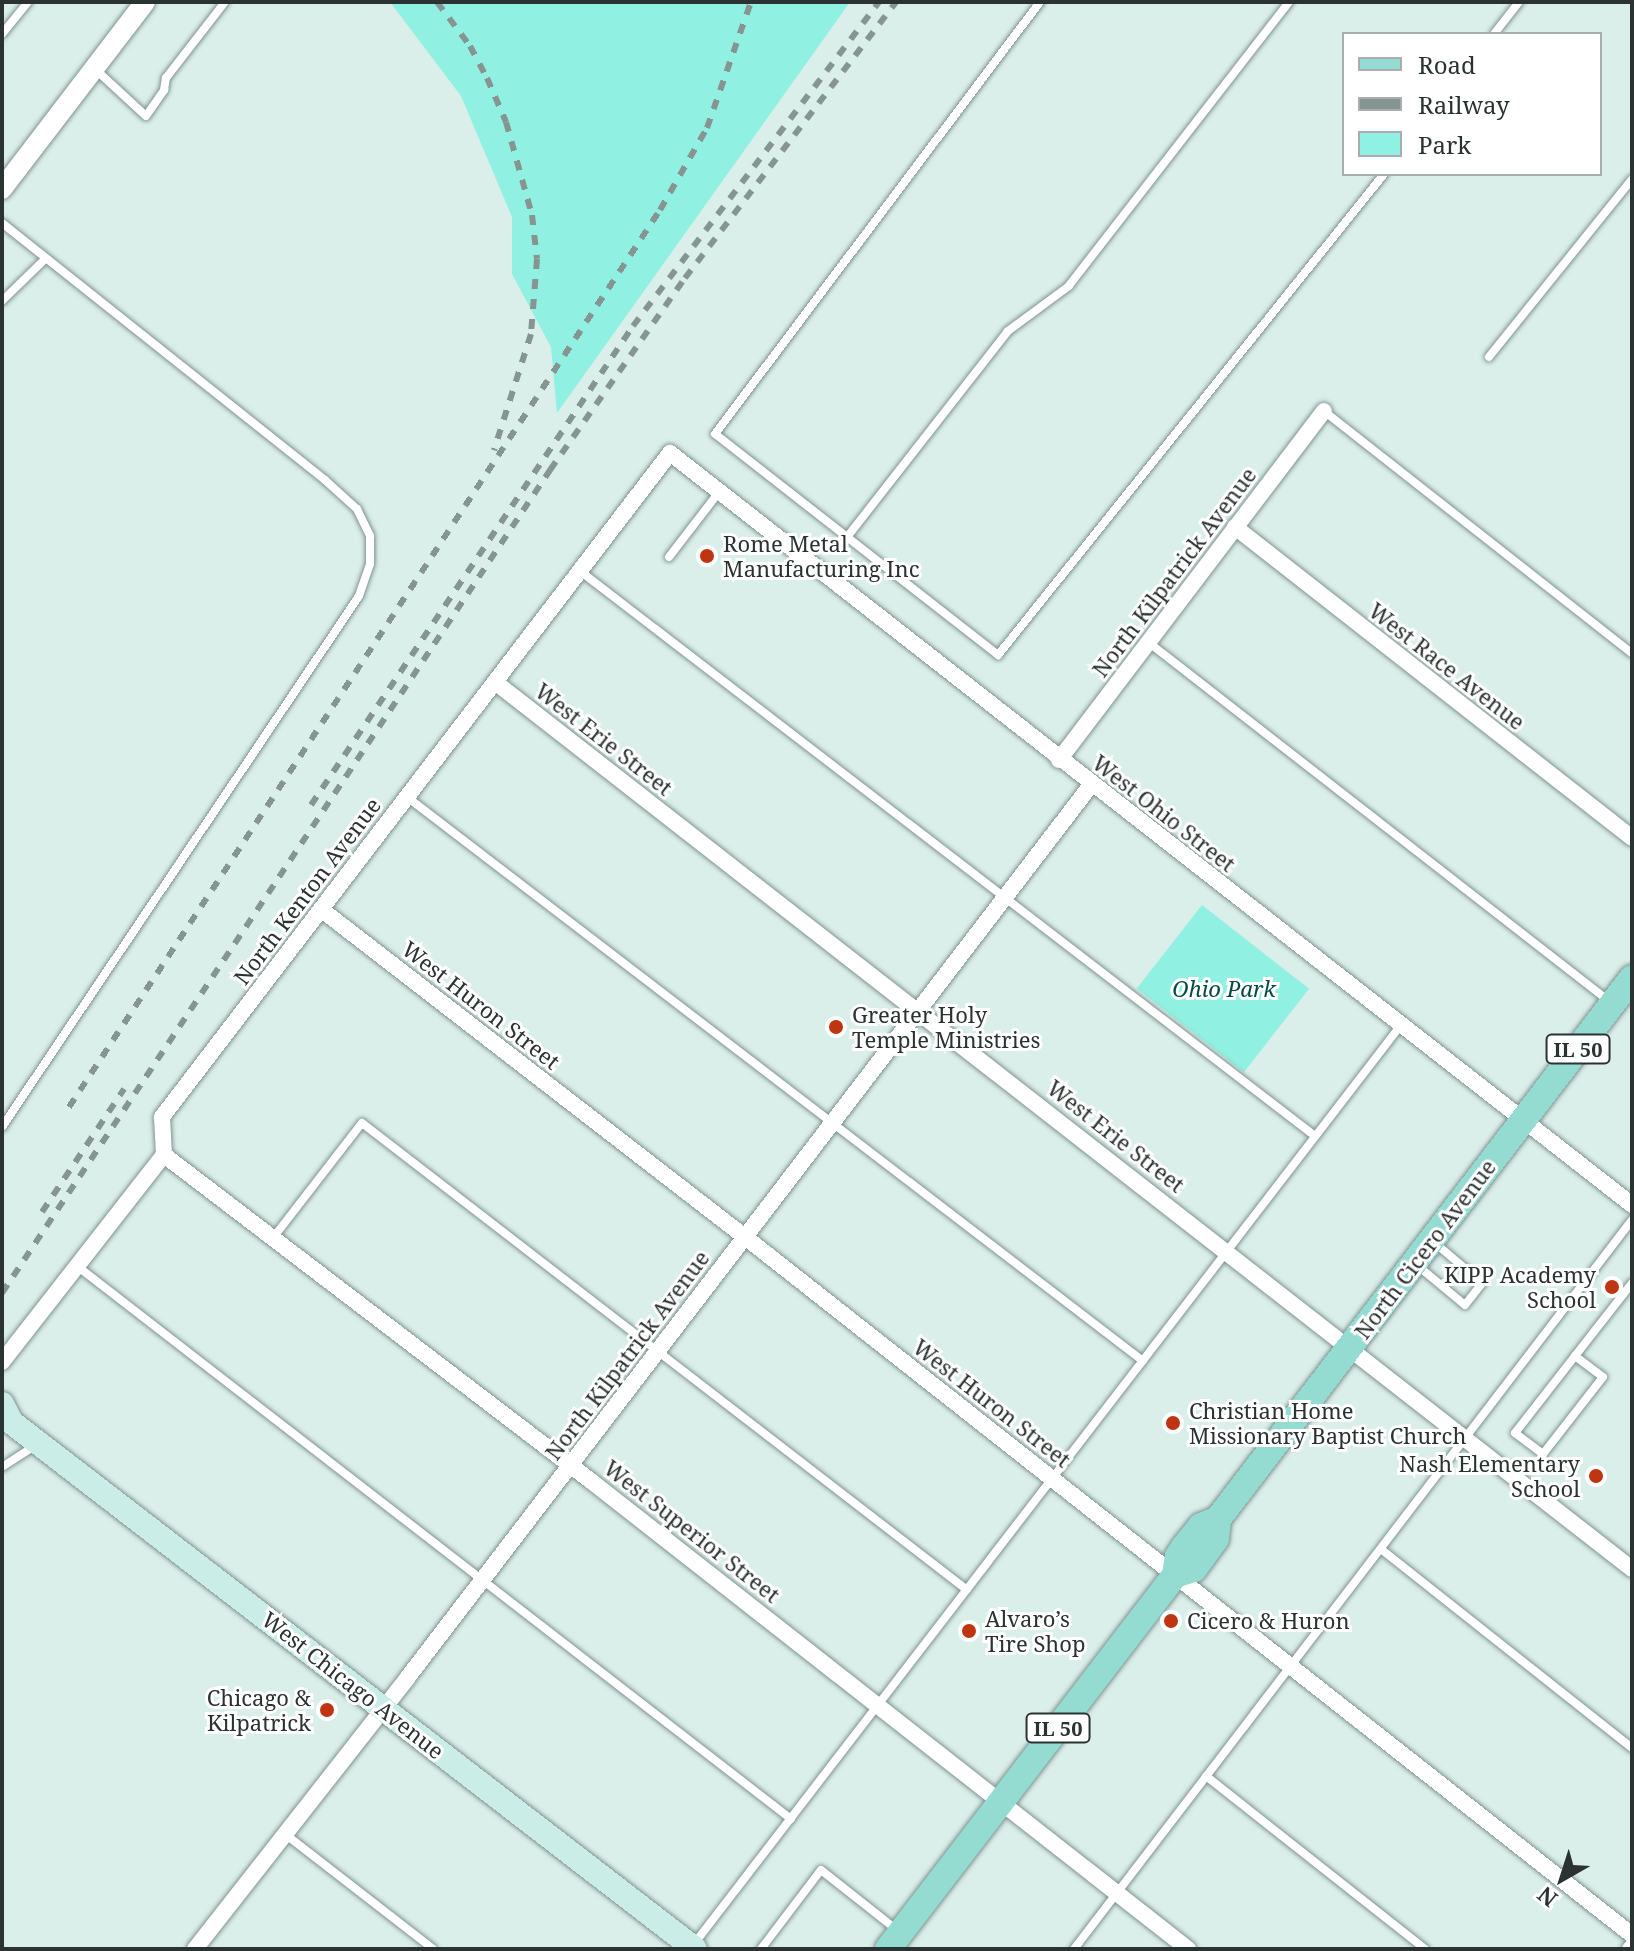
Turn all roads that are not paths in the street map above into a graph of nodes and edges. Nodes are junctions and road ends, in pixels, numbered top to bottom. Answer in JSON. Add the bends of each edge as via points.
{"nodes":[{"id":1,"x":28,"y":2,"type":"edge"},
{"id":2,"x":145,"y":2,"type":"edge"},
{"id":3,"x":225,"y":2,"type":"edge"},
{"id":4,"x":1040,"y":2,"type":"edge"},
{"id":5,"x":1289,"y":2,"type":"edge"},
{"id":6,"x":1519,"y":2,"type":"edge"},
{"id":7,"x":1496,"y":32,"type":"edge"},
{"id":8,"x":2,"y":34,"type":"edge"},
{"id":9,"x":94,"y":69,"type":"junction"},
{"id":10,"x":1382,"y":176,"type":"edge"},
{"id":11,"x":1632,"y":179,"type":"edge"},
{"id":12,"x":2,"y":189,"type":"edge"},
{"id":13,"x":2,"y":223,"type":"edge"},
{"id":14,"x":45,"y":259,"type":"junction"},
{"id":15,"x":2,"y":301,"type":"edge"},
{"id":16,"x":1489,"y":357,"type":"dead end"},
{"id":17,"x":1324,"y":411,"type":"joint"},
{"id":18,"x":670,"y":453,"type":"joint"},
{"id":19,"x":719,"y":492,"type":"junction"},
{"id":20,"x":1235,"y":527,"type":"junction"},
{"id":21,"x":847,"y":537,"type":"junction"},
{"id":22,"x":669,"y":557,"type":"dead end"},
{"id":23,"x":580,"y":571,"type":"junction"},
{"id":24,"x":1148,"y":642,"type":"junction"},
{"id":25,"x":1632,"y":653,"type":"edge"},
{"id":26,"x":495,"y":682,"type":"junction"},
{"id":27,"x":1059,"y":760,"type":"junction"},
{"id":28,"x":1091,"y":785,"type":"junction"},
{"id":29,"x":407,"y":797,"type":"junction"},
{"id":30,"x":1632,"y":838,"type":"edge"},
{"id":31,"x":1006,"y":897,"type":"junction"},
{"id":32,"x":322,"y":910,"type":"junction"},
{"id":33,"x":1632,"y":978,"type":"edge"},
{"id":34,"x":1612,"y":1004,"type":"junction"},
{"id":35,"x":919,"y":1010,"type":"junction"},
{"id":36,"x":1401,"y":1025,"type":"junction"},
{"id":37,"x":1524,"y":1120,"type":"junction"},
{"id":38,"x":832,"y":1123,"type":"junction"},
{"id":39,"x":2,"y":1127,"type":"edge"},
{"id":40,"x":1315,"y":1136,"type":"junction"},
{"id":41,"x":164,"y":1155,"type":"junction"},
{"id":42,"x":1632,"y":1205,"type":"edge"},
{"id":43,"x":1632,"y":1220,"type":"edge"},
{"id":44,"x":745,"y":1237,"type":"junction"},
{"id":45,"x":273,"y":1238,"type":"junction"},
{"id":46,"x":1431,"y":1240,"type":"junction"},
{"id":47,"x":1227,"y":1251,"type":"junction"},
{"id":48,"x":1414,"y":1263,"type":"junction"},
{"id":49,"x":76,"y":1265,"type":"junction"},
{"id":50,"x":1632,"y":1283,"type":"edge"},
{"id":51,"x":1349,"y":1347,"type":"junction"},
{"id":52,"x":657,"y":1352,"type":"junction"},
{"id":53,"x":1575,"y":1356,"type":"junction"},
{"id":54,"x":1143,"y":1361,"type":"junction"},
{"id":55,"x":2,"y":1362,"type":"edge"},
{"id":56,"x":5,"y":1416,"type":"edge"},
{"id":57,"x":1465,"y":1438,"type":"junction"},
{"id":58,"x":38,"y":1443,"type":"junction"},
{"id":59,"x":571,"y":1465,"type":"junction"},
{"id":60,"x":2,"y":1467,"type":"edge"},
{"id":61,"x":1052,"y":1478,"type":"junction"},
{"id":62,"x":1381,"y":1549,"type":"junction"},
{"id":63,"x":1632,"y":1569,"type":"edge"},
{"id":64,"x":1175,"y":1575,"type":"junction"},
{"id":65,"x":482,"y":1580,"type":"junction"},
{"id":66,"x":967,"y":1590,"type":"junction"},
{"id":67,"x":1291,"y":1666,"type":"junction"},
{"id":68,"x":878,"y":1705,"type":"junction"},
{"id":69,"x":384,"y":1709,"type":"junction"},
{"id":70,"x":1632,"y":1748,"type":"edge"},
{"id":71,"x":1206,"y":1776,"type":"junction"},
{"id":72,"x":1001,"y":1801,"type":"junction"},
{"id":73,"x":791,"y":1819,"type":"junction"},
{"id":74,"x":285,"y":1834,"type":"junction"},
{"id":75,"x":1117,"y":1893,"type":"junction"},
{"id":76,"x":1632,"y":1935,"type":"edge"},
{"id":77,"x":894,"y":1941,"type":"edge"},
{"id":78,"x":694,"y":1948,"type":"edge"},
{"id":79,"x":195,"y":1949,"type":"edge"},
{"id":80,"x":433,"y":1949,"type":"edge"},
{"id":81,"x":761,"y":1949,"type":"edge"},
{"id":82,"x":1074,"y":1949,"type":"edge"},
{"id":83,"x":1188,"y":1949,"type":"edge"},
{"id":84,"x":1425,"y":1949,"type":"edge"}],
"edges":[{"from":1,"to":8,"type":"lane"},
{"from":2,"to":9,"type":"street"},
{"from":3,"to":9,"type":"lane","via":[[166,78],[146,116]]},
{"from":4,"to":21,"type":"lane","via":[[715,434]]},
{"from":5,"to":21,"type":"lane","via":[[1069,286],[1008,331]]},
{"from":6,"to":7,"type":"lane"},
{"from":9,"to":12,"type":"street"},
{"from":10,"to":21,"type":"lane","via":[[998,655]]},
{"from":11,"to":16,"type":"lane"},
{"from":13,"to":14,"type":"lane"},
{"from":14,"to":15,"type":"lane"},
{"from":14,"to":39,"type":"lane","via":[[357,509],[370,536],[370,564],[359,596]]},
{"from":17,"to":20,"type":"street","name":"North Kilpatrick Avenue"},
{"from":17,"to":25,"type":"lane"},
{"from":18,"to":19,"type":"street","name":"West Ohio Street"},
{"from":18,"to":23,"type":"street","name":"North Kenton Avenue"},
{"from":19,"to":22,"type":"lane"},
{"from":19,"to":27,"type":"street","name":"West Ohio Street"},
{"from":20,"to":24,"type":"street","name":"North Kilpatrick Avenue"},
{"from":20,"to":30,"type":"street","name":"West Race Avenue"},
{"from":23,"to":26,"type":"street","name":"North Kenton Avenue"},
{"from":23,"to":31,"type":"lane"},
{"from":24,"to":27,"type":"street","name":"North Kilpatrick Avenue"},
{"from":24,"to":34,"type":"lane"},
{"from":26,"to":29,"type":"street","name":"North Kenton Avenue"},
{"from":26,"to":35,"type":"street","name":"West Erie Street"},
{"from":27,"to":28,"type":"street","name":"West Ohio Street"},
{"from":28,"to":31,"type":"street","name":"North Kilpatrick Avenue"},
{"from":28,"to":36,"type":"street","name":"West Ohio Street"},
{"from":29,"to":32,"type":"street","name":"North Kenton Avenue"},
{"from":29,"to":38,"type":"lane"},
{"from":31,"to":35,"type":"street","name":"North Kilpatrick Avenue"},
{"from":31,"to":40,"type":"lane"},
{"from":32,"to":41,"type":"street","name":"North Kenton Avenue","via":[[162,1117]]},
{"from":32,"to":44,"type":"street","name":"West Huron Street"},
{"from":33,"to":34,"type":"main road","name":"North Cicero Avenue","number":"IL 50"},
{"from":34,"to":37,"type":"main road","name":"North Cicero Avenue","number":"IL 50"},
{"from":35,"to":38,"type":"street","name":"North Kilpatrick Avenue"},
{"from":35,"to":47,"type":"street","name":"West Erie Street"},
{"from":36,"to":37,"type":"street","name":"West Ohio Street"},
{"from":36,"to":40,"type":"lane"},
{"from":37,"to":42,"type":"street","name":"West Ohio Street"},
{"from":37,"to":46,"type":"main road","name":"North Cicero Avenue","number":"IL 50"},
{"from":38,"to":44,"type":"street","name":"North Kilpatrick Avenue"},
{"from":38,"to":54,"type":"lane"},
{"from":40,"to":47,"type":"lane"},
{"from":41,"to":45,"type":"street","name":"West Superior Street"},
{"from":41,"to":49,"type":"street"},
{"from":43,"to":57,"type":"lane"},
{"from":44,"to":52,"type":"street","name":"North Kilpatrick Avenue"},
{"from":44,"to":61,"type":"street","name":"West Huron Street"},
{"from":45,"to":52,"type":"lane","via":[[362,1123]]},
{"from":45,"to":59,"type":"street","name":"West Superior Street"},
{"from":46,"to":48,"type":"main road","name":"North Cicero Avenue","number":"IL 50"},
{"from":46,"to":48,"type":"lane","via":[[1482,1283],[1465,1305]]},
{"from":47,"to":51,"type":"street","name":"West Erie Street"},
{"from":47,"to":54,"type":"lane"},
{"from":48,"to":51,"type":"main road","name":"North Cicero Avenue","number":"IL 50"},
{"from":49,"to":55,"type":"street"},
{"from":49,"to":65,"type":"lane"},
{"from":50,"to":53,"type":"lane"},
{"from":51,"to":57,"type":"street","name":"West Erie Street"},
{"from":51,"to":64,"type":"main road","name":"North Cicero Avenue","number":"IL 50","via":[[1218,1519],[1201,1526],[1184,1547]]},
{"from":52,"to":59,"type":"street","name":"North Kilpatrick Avenue"},
{"from":52,"to":66,"type":"lane"},
{"from":53,"to":53,"type":"lane","via":[[1515,1433],[1543,1454],[1603,1377]]},
{"from":54,"to":61,"type":"lane"},
{"from":56,"to":58,"type":"main road","name":"West Chicago Avenue"},
{"from":57,"to":62,"type":"lane"},
{"from":57,"to":63,"type":"street","name":"West Erie Street"},
{"from":58,"to":60,"type":"lane"},
{"from":58,"to":69,"type":"main road","name":"West Chicago Avenue"},
{"from":59,"to":65,"type":"street","name":"North Kilpatrick Avenue"},
{"from":59,"to":68,"type":"street","name":"West Superior Street"},
{"from":61,"to":64,"type":"street","name":"West Huron Street"},
{"from":61,"to":66,"type":"lane"},
{"from":62,"to":67,"type":"lane"},
{"from":62,"to":70,"type":"lane"},
{"from":64,"to":67,"type":"street","name":"West Huron Street"},
{"from":64,"to":72,"type":"main road","name":"North Cicero Avenue","number":"IL 50"},
{"from":65,"to":69,"type":"street","name":"North Kilpatrick Avenue"},
{"from":65,"to":73,"type":"lane"},
{"from":66,"to":68,"type":"lane"},
{"from":67,"to":71,"type":"lane"},
{"from":67,"to":76,"type":"street","name":"West Huron Street"},
{"from":68,"to":72,"type":"street","name":"West Superior Street"},
{"from":68,"to":73,"type":"lane"},
{"from":69,"to":74,"type":"street","name":"North Kilpatrick Avenue"},
{"from":69,"to":78,"type":"main road","name":"West Chicago Avenue"},
{"from":71,"to":75,"type":"lane"},
{"from":71,"to":84,"type":"lane"},
{"from":72,"to":75,"type":"street","name":"West Superior Street"},
{"from":72,"to":77,"type":"main road","name":"North Cicero Avenue","number":"IL 50"},
{"from":73,"to":78,"type":"lane"},
{"from":74,"to":79,"type":"street","name":"North Kilpatrick Avenue"},
{"from":74,"to":80,"type":"lane"},
{"from":75,"to":82,"type":"lane"},
{"from":75,"to":83,"type":"street","name":"West Superior Street"},
{"from":77,"to":81,"type":"lane","via":[[821,1870]]}]}
